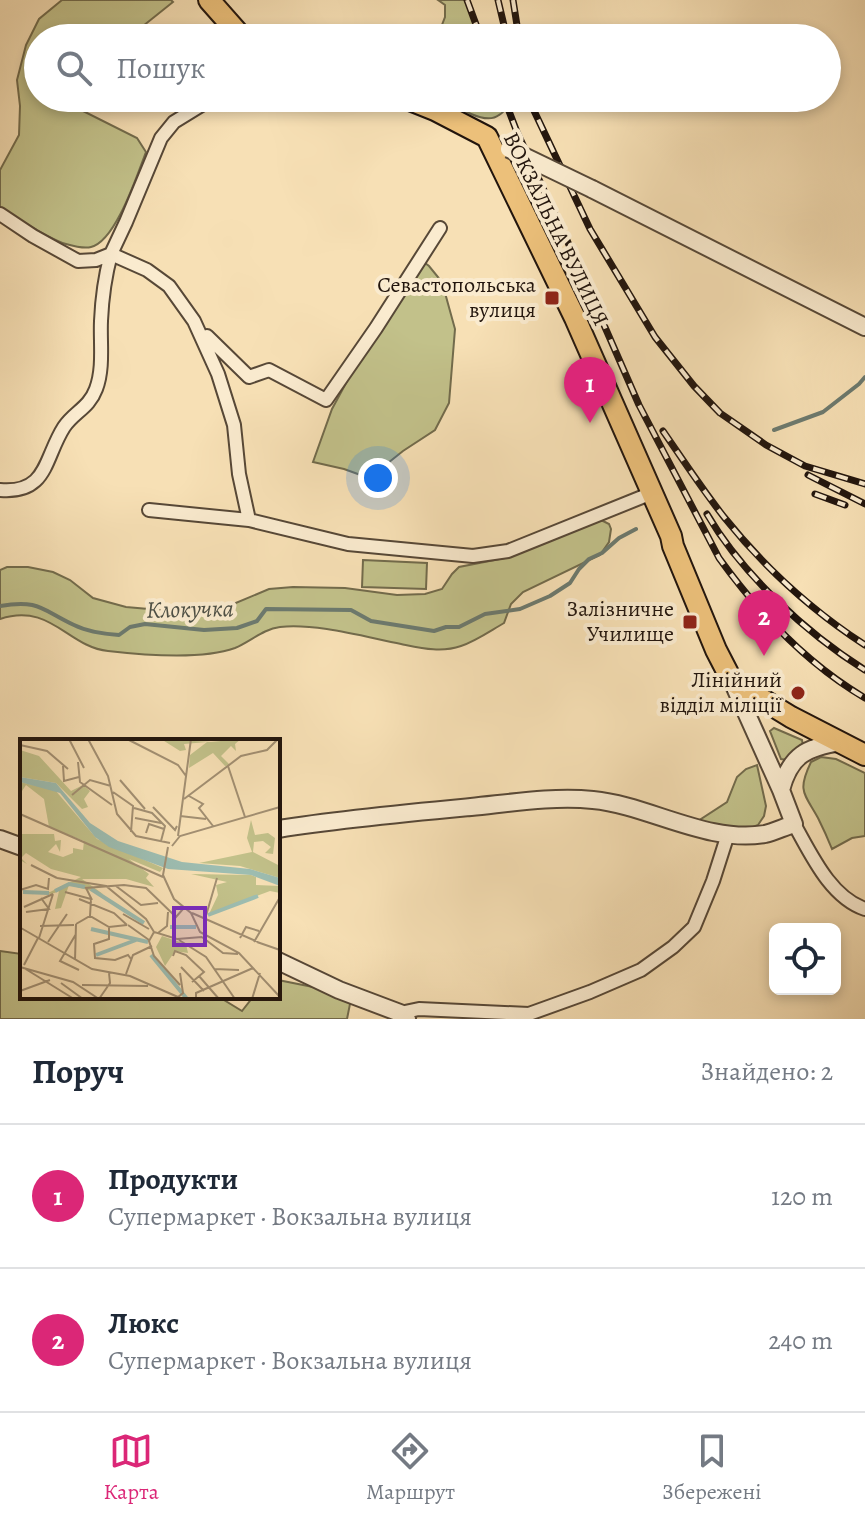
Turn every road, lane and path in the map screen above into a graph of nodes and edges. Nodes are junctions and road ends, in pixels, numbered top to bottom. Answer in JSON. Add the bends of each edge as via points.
{"nodes":[{"id":1,"x":209,"y":0,"type":"edge"},
{"id":2,"x":230,"y":24,"type":"edge"},
{"id":3,"x":190,"y":112,"type":"edge"},
{"id":4,"x":439,"y":112,"type":"edge"},
{"id":5,"x":487,"y":137,"type":"junction"},
{"id":6,"x":0,"y":214,"type":"edge"},
{"id":7,"x":440,"y":228,"type":"dead end"},
{"id":8,"x":111,"y":254,"type":"junction"},
{"id":9,"x":194,"y":321,"type":"junction"},
{"id":10,"x":863,"y":321,"type":"edge"},
{"id":11,"x":0,"y":490,"type":"edge"},
{"id":12,"x":652,"y":493,"type":"junction"},
{"id":13,"x":149,"y":510,"type":"dead end"},
{"id":14,"x":249,"y":520,"type":"junction"},
{"id":15,"x":732,"y":681,"type":"junction"},
{"id":16,"x":804,"y":723,"type":"junction"},
{"id":17,"x":841,"y":742,"type":"junction"},
{"id":18,"x":808,"y":749,"type":"junction"},
{"id":19,"x":865,"y":755,"type":"edge"},
{"id":20,"x":781,"y":790,"type":"junction"},
{"id":21,"x":794,"y":824,"type":"junction"},
{"id":22,"x":280,"y":829,"type":"edge"},
{"id":23,"x":728,"y":834,"type":"junction"},
{"id":24,"x":0,"y":839,"type":"edge"},
{"id":25,"x":20,"y":846,"type":"edge"},
{"id":26,"x":865,"y":909,"type":"edge"},
{"id":27,"x":280,"y":962,"type":"edge"},
{"id":28,"x":404,"y":1016,"type":"edge"}],
"edges":[{"from":1,"to":2,"type":"main road"},
{"from":3,"to":8,"type":"street","via":[[161,138]]},
{"from":4,"to":5,"type":"main road","name":"ВОКЗАЛЬНА ВУЛИЦЯ"},
{"from":5,"to":10,"type":"street","bridge":true},
{"from":5,"to":12,"type":"main road","name":"ВОКЗАЛЬНА ВУЛИЦЯ"},
{"from":6,"to":8,"type":"street","via":[[78,261]]},
{"from":7,"to":9,"type":"street","via":[[326,400],[269,370],[249,377]]},
{"from":8,"to":9,"type":"street","via":[[169,286]]},
{"from":8,"to":11,"type":"street","via":[[103,286],[96,390],[65,425],[38,478],[27,488]]},
{"from":9,"to":14,"type":"street","via":[[234,425]]},
{"from":12,"to":14,"type":"street","via":[[508,551],[473,556],[348,544]]},
{"from":12,"to":15,"type":"main road","name":"ВОКЗАЛЬНА ВУЛИЦЯ"},
{"from":13,"to":14,"type":"street"},
{"from":15,"to":16,"type":"main road"},
{"from":15,"to":20,"type":"street"},
{"from":16,"to":17,"type":"main road"},
{"from":16,"to":18,"type":"street","via":[[810,734]]},
{"from":17,"to":18,"type":"street"},
{"from":17,"to":19,"type":"main road"},
{"from":18,"to":20,"type":"street","via":[[789,767]]},
{"from":20,"to":21,"type":"street"},
{"from":21,"to":23,"type":"street","via":[[765,834]]},
{"from":21,"to":26,"type":"street","via":[[836,889]]},
{"from":22,"to":23,"type":"street","via":[[568,799],[619,804]]},
{"from":23,"to":28,"type":"street","via":[[694,927],[641,970],[529,1014],[419,1009]]},
{"from":24,"to":25,"type":"street"},
{"from":27,"to":28,"type":"street"}]}
